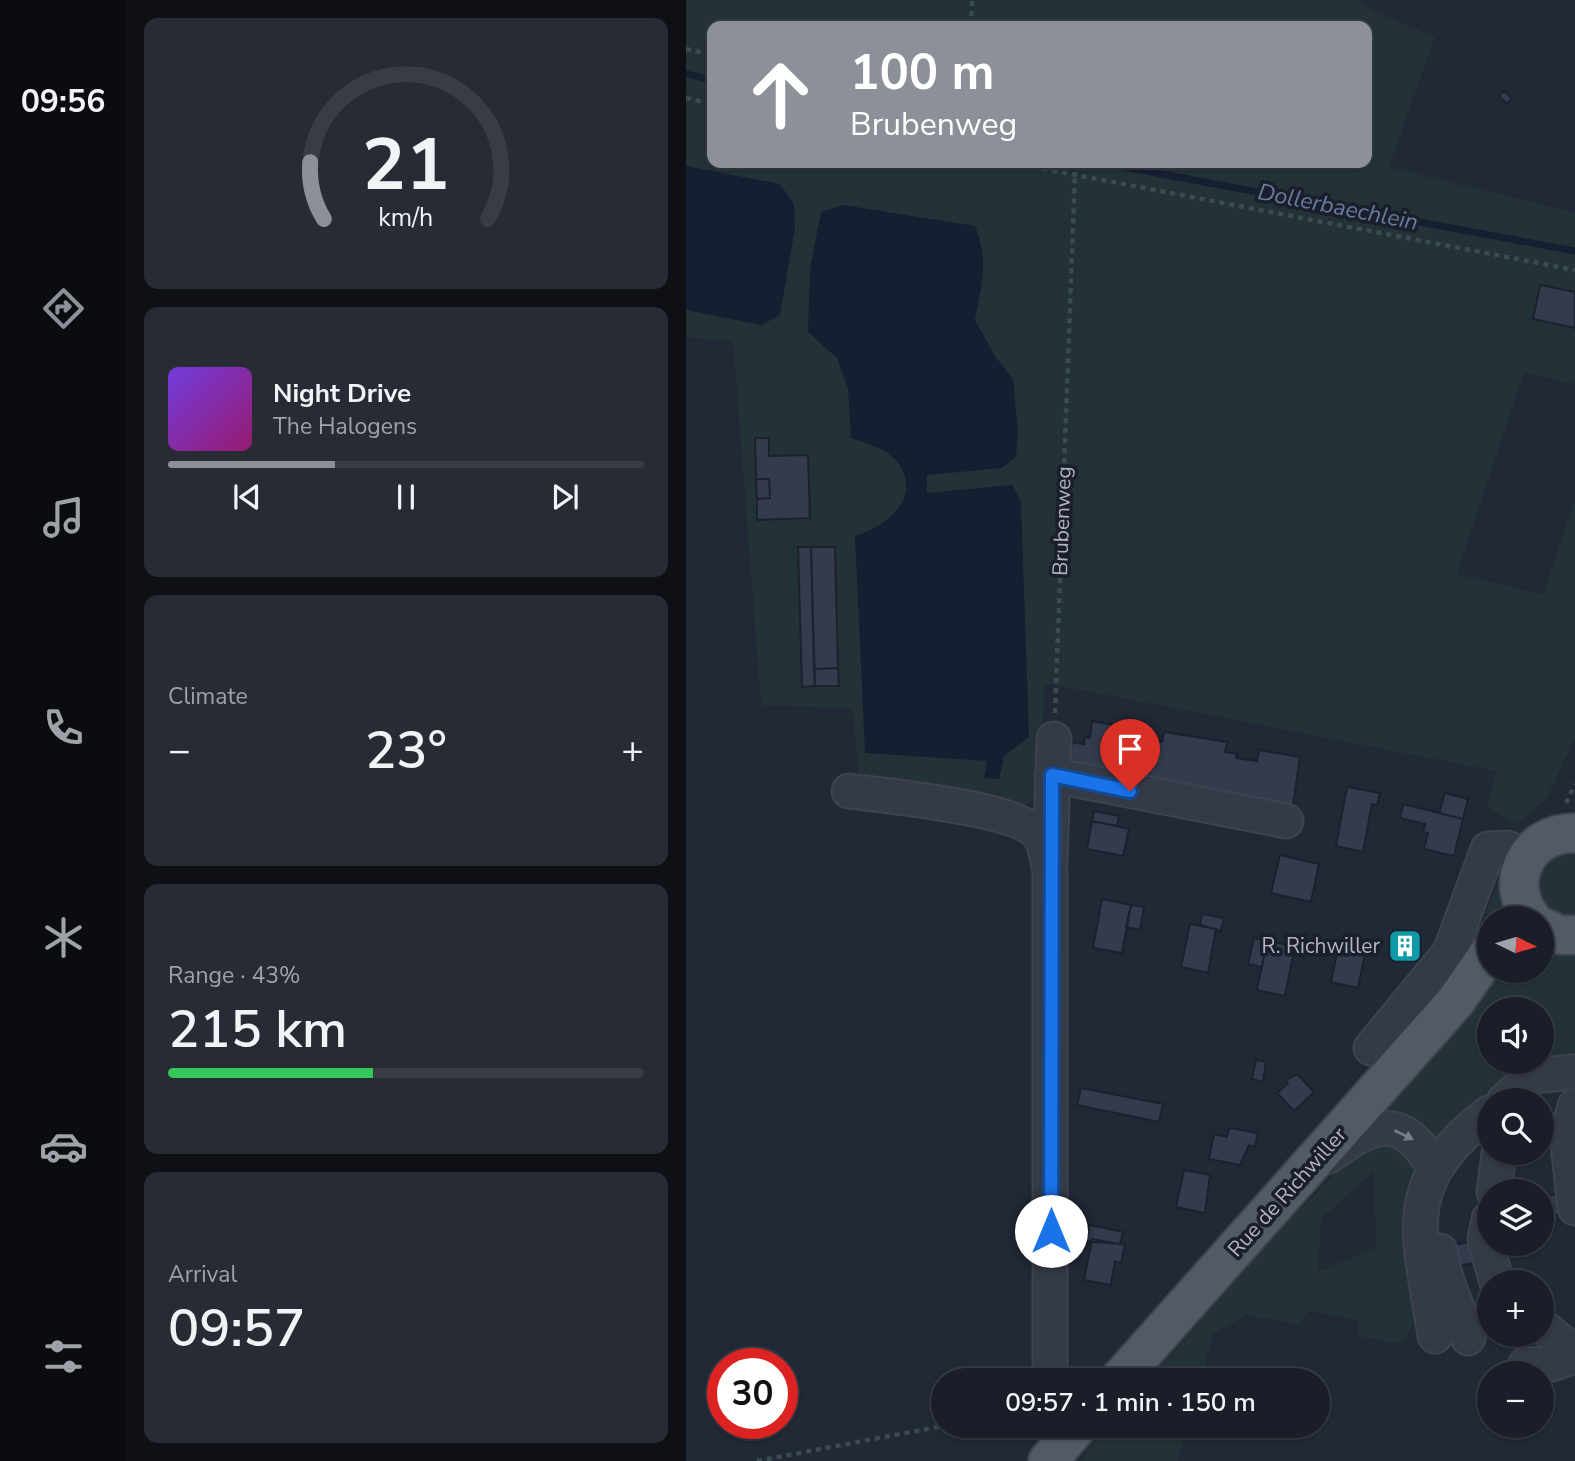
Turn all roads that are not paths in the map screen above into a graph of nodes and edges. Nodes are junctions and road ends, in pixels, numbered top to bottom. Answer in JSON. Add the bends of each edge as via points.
{"nodes":[{"id":1,"x":1054,"y":739,"type":"road end"},
{"id":2,"x":1052,"y":775,"type":"junction"},
{"id":3,"x":849,"y":791,"type":"dead end"},
{"id":4,"x":1286,"y":821,"type":"dead end"},
{"id":5,"x":1569,"y":821,"type":"edge"},
{"id":6,"x":1527,"y":855,"type":"junction"},
{"id":7,"x":1050,"y":870,"type":"junction"},
{"id":8,"x":1530,"y":906,"type":"edge"},
{"id":9,"x":1477,"y":970,"type":"edge"},
{"id":10,"x":1477,"y":983,"type":"edge"},
{"id":11,"x":1455,"y":1002,"type":"junction"},
{"id":12,"x":1371,"y":1048,"type":"dead end"},
{"id":13,"x":1575,"y":1072,"type":"edge"},
{"id":14,"x":1519,"y":1088,"type":"edge"},
{"id":15,"x":1575,"y":1091,"type":"edge"},
{"id":16,"x":1554,"y":1092,"type":"edge"},
{"id":17,"x":1575,"y":1106,"type":"edge"},
{"id":18,"x":1477,"y":1122,"type":"edge"},
{"id":19,"x":1477,"y":1146,"type":"edge"},
{"id":20,"x":1434,"y":1167,"type":"junction"},
{"id":21,"x":1303,"y":1175,"type":"junction"},
{"id":22,"x":1575,"y":1208,"type":"edge"},
{"id":23,"x":1435,"y":1336,"type":"dead end"},
{"id":24,"x":1554,"y":1337,"type":"edge"},
{"id":25,"x":1468,"y":1338,"type":"dead end"},
{"id":26,"x":1575,"y":1355,"type":"edge"},
{"id":27,"x":1554,"y":1363,"type":"edge"},
{"id":28,"x":1050,"y":1368,"type":"edge"},
{"id":29,"x":1130,"y":1368,"type":"edge"}],
"edges":[{"from":1,"to":2,"type":"street"},
{"from":2,"to":4,"type":"street"},
{"from":2,"to":7,"type":"street"},
{"from":3,"to":7,"type":"street","via":[[951,805],[1020,822],[1041,837]]},
{"from":5,"to":6,"type":"main road"},
{"from":6,"to":8,"type":"main road","via":[[1518,881]]},
{"from":6,"to":12,"type":"street","via":[[1507,848],[1488,849],[1450,952]]},
{"from":7,"to":28,"type":"street"},
{"from":9,"to":11,"type":"main road","name":"Rue de Richwiller"},
{"from":10,"to":11,"type":"main road","name":"Rue de Richwiller"},
{"from":11,"to":21,"type":"main road","name":"Rue de Richwiller"},
{"from":13,"to":14,"type":"street","via":[[1532,1076]]},
{"from":15,"to":16,"type":"street"},
{"from":17,"to":22,"type":"street","via":[[1567,1136]]},
{"from":18,"to":20,"type":"street"},
{"from":19,"to":25,"type":"street","via":[[1455,1169],[1437,1231],[1443,1272]]},
{"from":21,"to":20,"type":"street","one_way":true,"via":[[1357,1135],[1379,1127],[1399,1131],[1420,1143]]},
{"from":20,"to":23,"type":"street","via":[[1422,1202],[1419,1235]]},
{"from":21,"to":29,"type":"main road","name":"Rue de Richwiller"},
{"from":24,"to":26,"type":"street"},
{"from":26,"to":27,"type":"street"}]}
